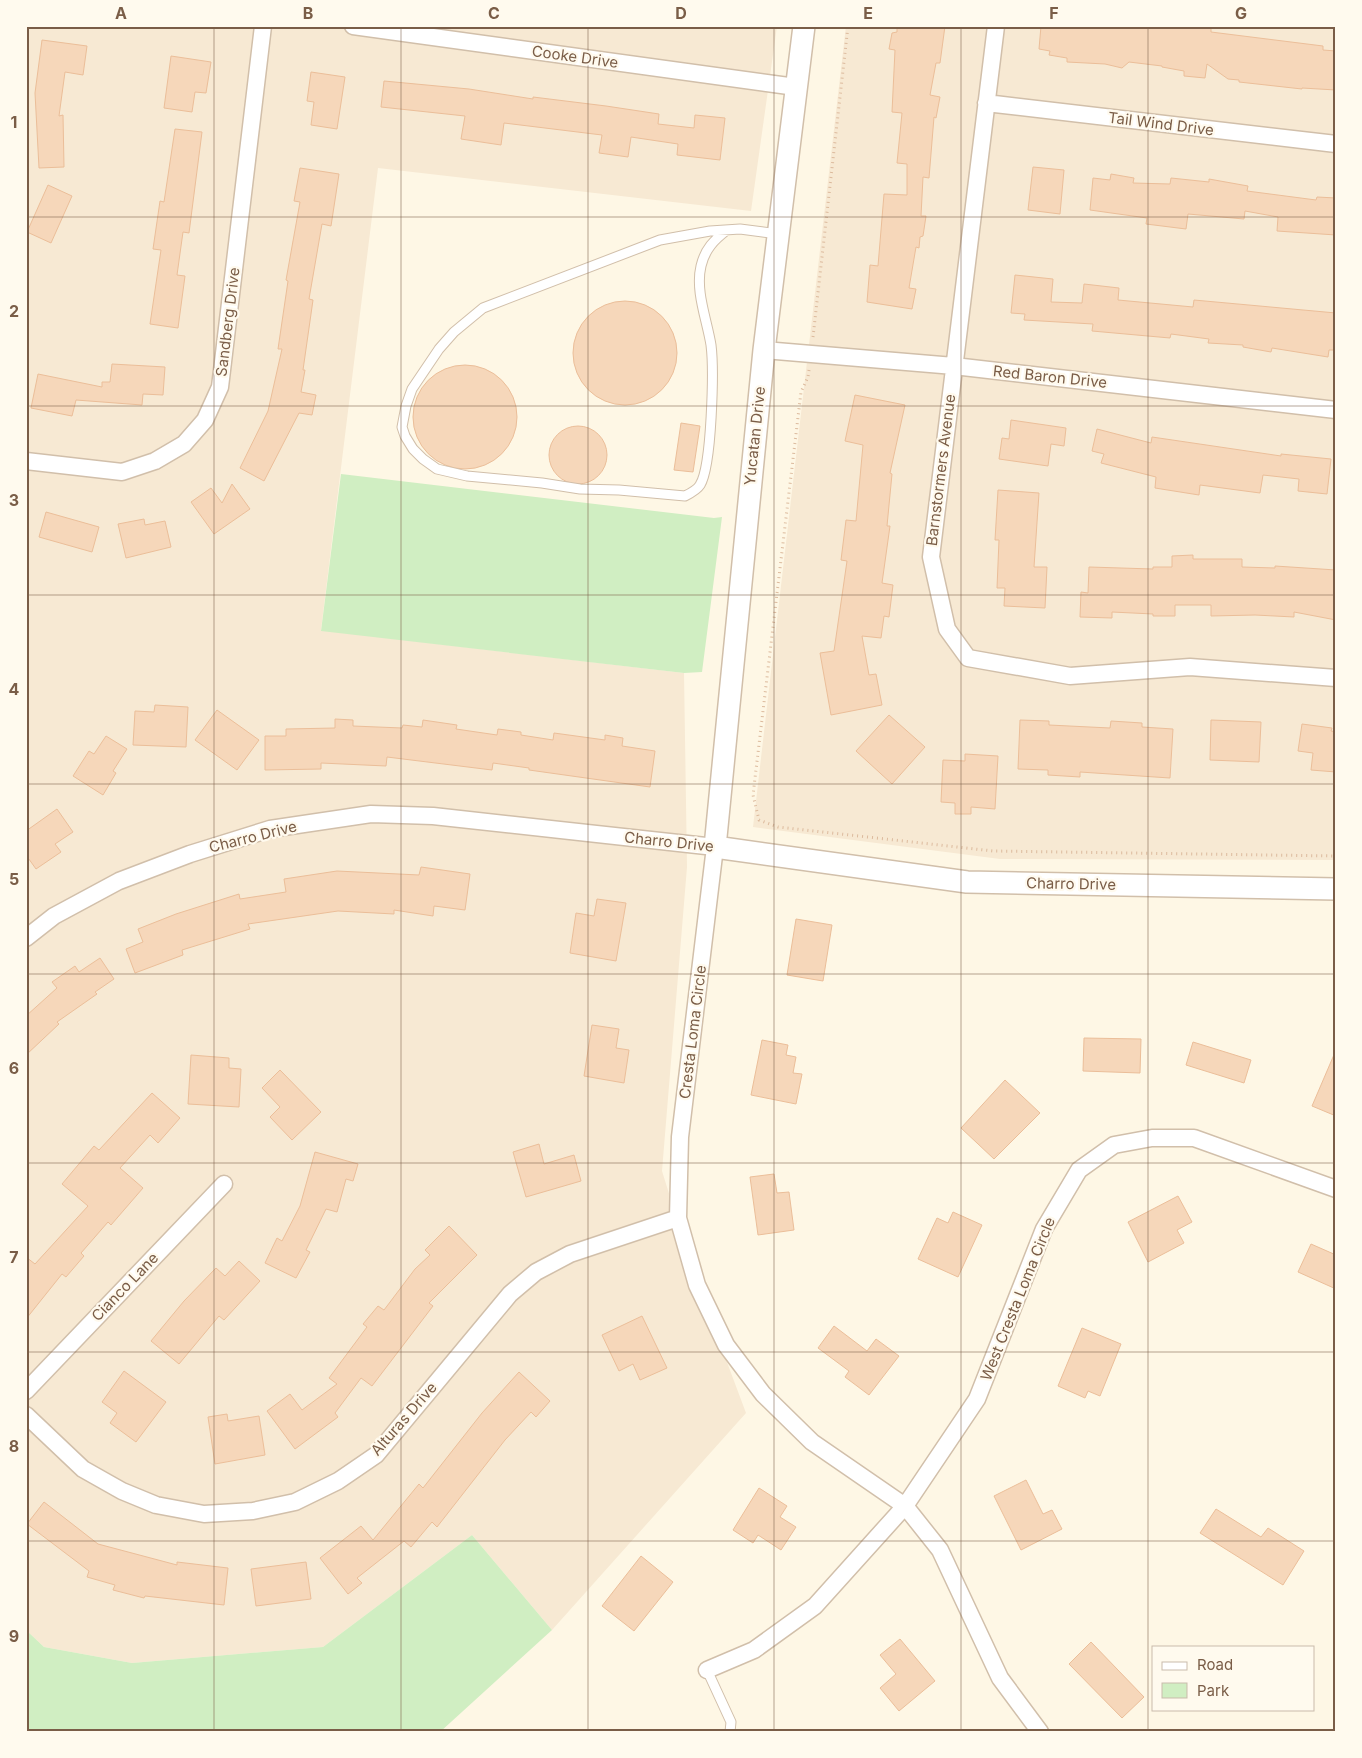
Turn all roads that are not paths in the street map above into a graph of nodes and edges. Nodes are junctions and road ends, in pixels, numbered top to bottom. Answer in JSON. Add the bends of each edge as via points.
{"nodes":[{"id":1,"x":263,"y":26,"type":"edge"},
{"id":2,"x":353,"y":26,"type":"edge"},
{"id":3,"x":804,"y":26,"type":"edge"},
{"id":4,"x":996,"y":26,"type":"edge"},
{"id":5,"x":796,"y":87,"type":"junction"},
{"id":6,"x":986,"y":103,"type":"junction"},
{"id":7,"x":1336,"y":144,"type":"edge"},
{"id":8,"x":727,"y":230,"type":"junction"},
{"id":9,"x":778,"y":234,"type":"junction"},
{"id":10,"x":764,"y":350,"type":"junction"},
{"id":11,"x":954,"y":366,"type":"junction"},
{"id":12,"x":1336,"y":410,"type":"edge"},
{"id":13,"x":26,"y":460,"type":"edge"},
{"id":14,"x":1336,"y":678,"type":"edge"},
{"id":15,"x":715,"y":847,"type":"junction"},
{"id":16,"x":1336,"y":889,"type":"edge"},
{"id":17,"x":26,"y":938,"type":"edge"},
{"id":18,"x":224,"y":1184,"type":"dead end"},
{"id":19,"x":1336,"y":1188,"type":"edge"},
{"id":20,"x":678,"y":1218,"type":"junction"},
{"id":21,"x":26,"y":1391,"type":"edge"},
{"id":22,"x":26,"y":1415,"type":"edge"},
{"id":23,"x":905,"y":1506,"type":"junction"},
{"id":24,"x":707,"y":1670,"type":"joint"},
{"id":25,"x":730,"y":1732,"type":"edge"},
{"id":26,"x":1040,"y":1732,"type":"edge"}],
"edges":[{"from":1,"to":13,"type":"street","name":"Sandberg Drive","via":[[220,387],[205,420],[184,444],[155,461],[122,472]]},
{"from":2,"to":5,"type":"street","name":"Cooke Drive"},
{"from":3,"to":5,"type":"street","name":"Yucatan Drive"},
{"from":4,"to":6,"type":"street","name":"Barnstormers Avenue"},
{"from":5,"to":9,"type":"street","name":"Yucatan Drive"},
{"from":6,"to":7,"type":"street","name":"Tail Wind Drive"},
{"from":6,"to":11,"type":"street","name":"Barnstormers Avenue"},
{"from":8,"to":8,"type":"lane","via":[[660,240],[483,308],[439,348],[412,389],[402,427],[413,449],[437,469],[467,476],[580,489],[685,496],[694,492],[700,486],[707,466],[713,380],[711,346],[699,278],[705,252]]},
{"from":8,"to":9,"type":"lane"},
{"from":9,"to":10,"type":"street","name":"Yucatan Drive"},
{"from":10,"to":11,"type":"street","name":"Red Baron Drive"},
{"from":10,"to":15,"type":"street","name":"Yucatan Drive"},
{"from":11,"to":12,"type":"street","name":"Red Baron Drive"},
{"from":11,"to":14,"type":"street","name":"Barnstormers Avenue","via":[[931,557],[947,629],[968,658],[1070,676],[1190,668]]},
{"from":15,"to":16,"type":"street","name":"Charro Drive","via":[[967,882]]},
{"from":15,"to":17,"type":"street","name":"Charro Drive","via":[[433,816],[371,814],[270,829],[190,854],[118,881],[54,916]]},
{"from":15,"to":20,"type":"street","name":"Cresta Loma Circle","via":[[680,1137]]},
{"from":18,"to":21,"type":"street","name":"Cianco Lane"},
{"from":19,"to":23,"type":"street","name":"West Cresta Loma Circle","via":[[1194,1138],[1152,1138],[1114,1145],[1079,1170],[1044,1229],[977,1399]]},
{"from":20,"to":22,"type":"street","name":"Alturas Drive","via":[[570,1254],[536,1272],[510,1294],[376,1455],[338,1482],[295,1502],[253,1511],[204,1514],[156,1505],[83,1469]]},
{"from":20,"to":23,"type":"street","name":"Cresta Loma Circle","via":[[697,1285],[726,1344],[763,1394],[812,1442]]},
{"from":23,"to":24,"type":"street","name":"West Cresta Loma Circle","via":[[815,1606],[754,1650]]},
{"from":23,"to":26,"type":"street","name":"Cresta Loma Circle","via":[[940,1550],[1000,1678]]},
{"from":24,"to":25,"type":"lane","via":[[731,1722]]}]}
